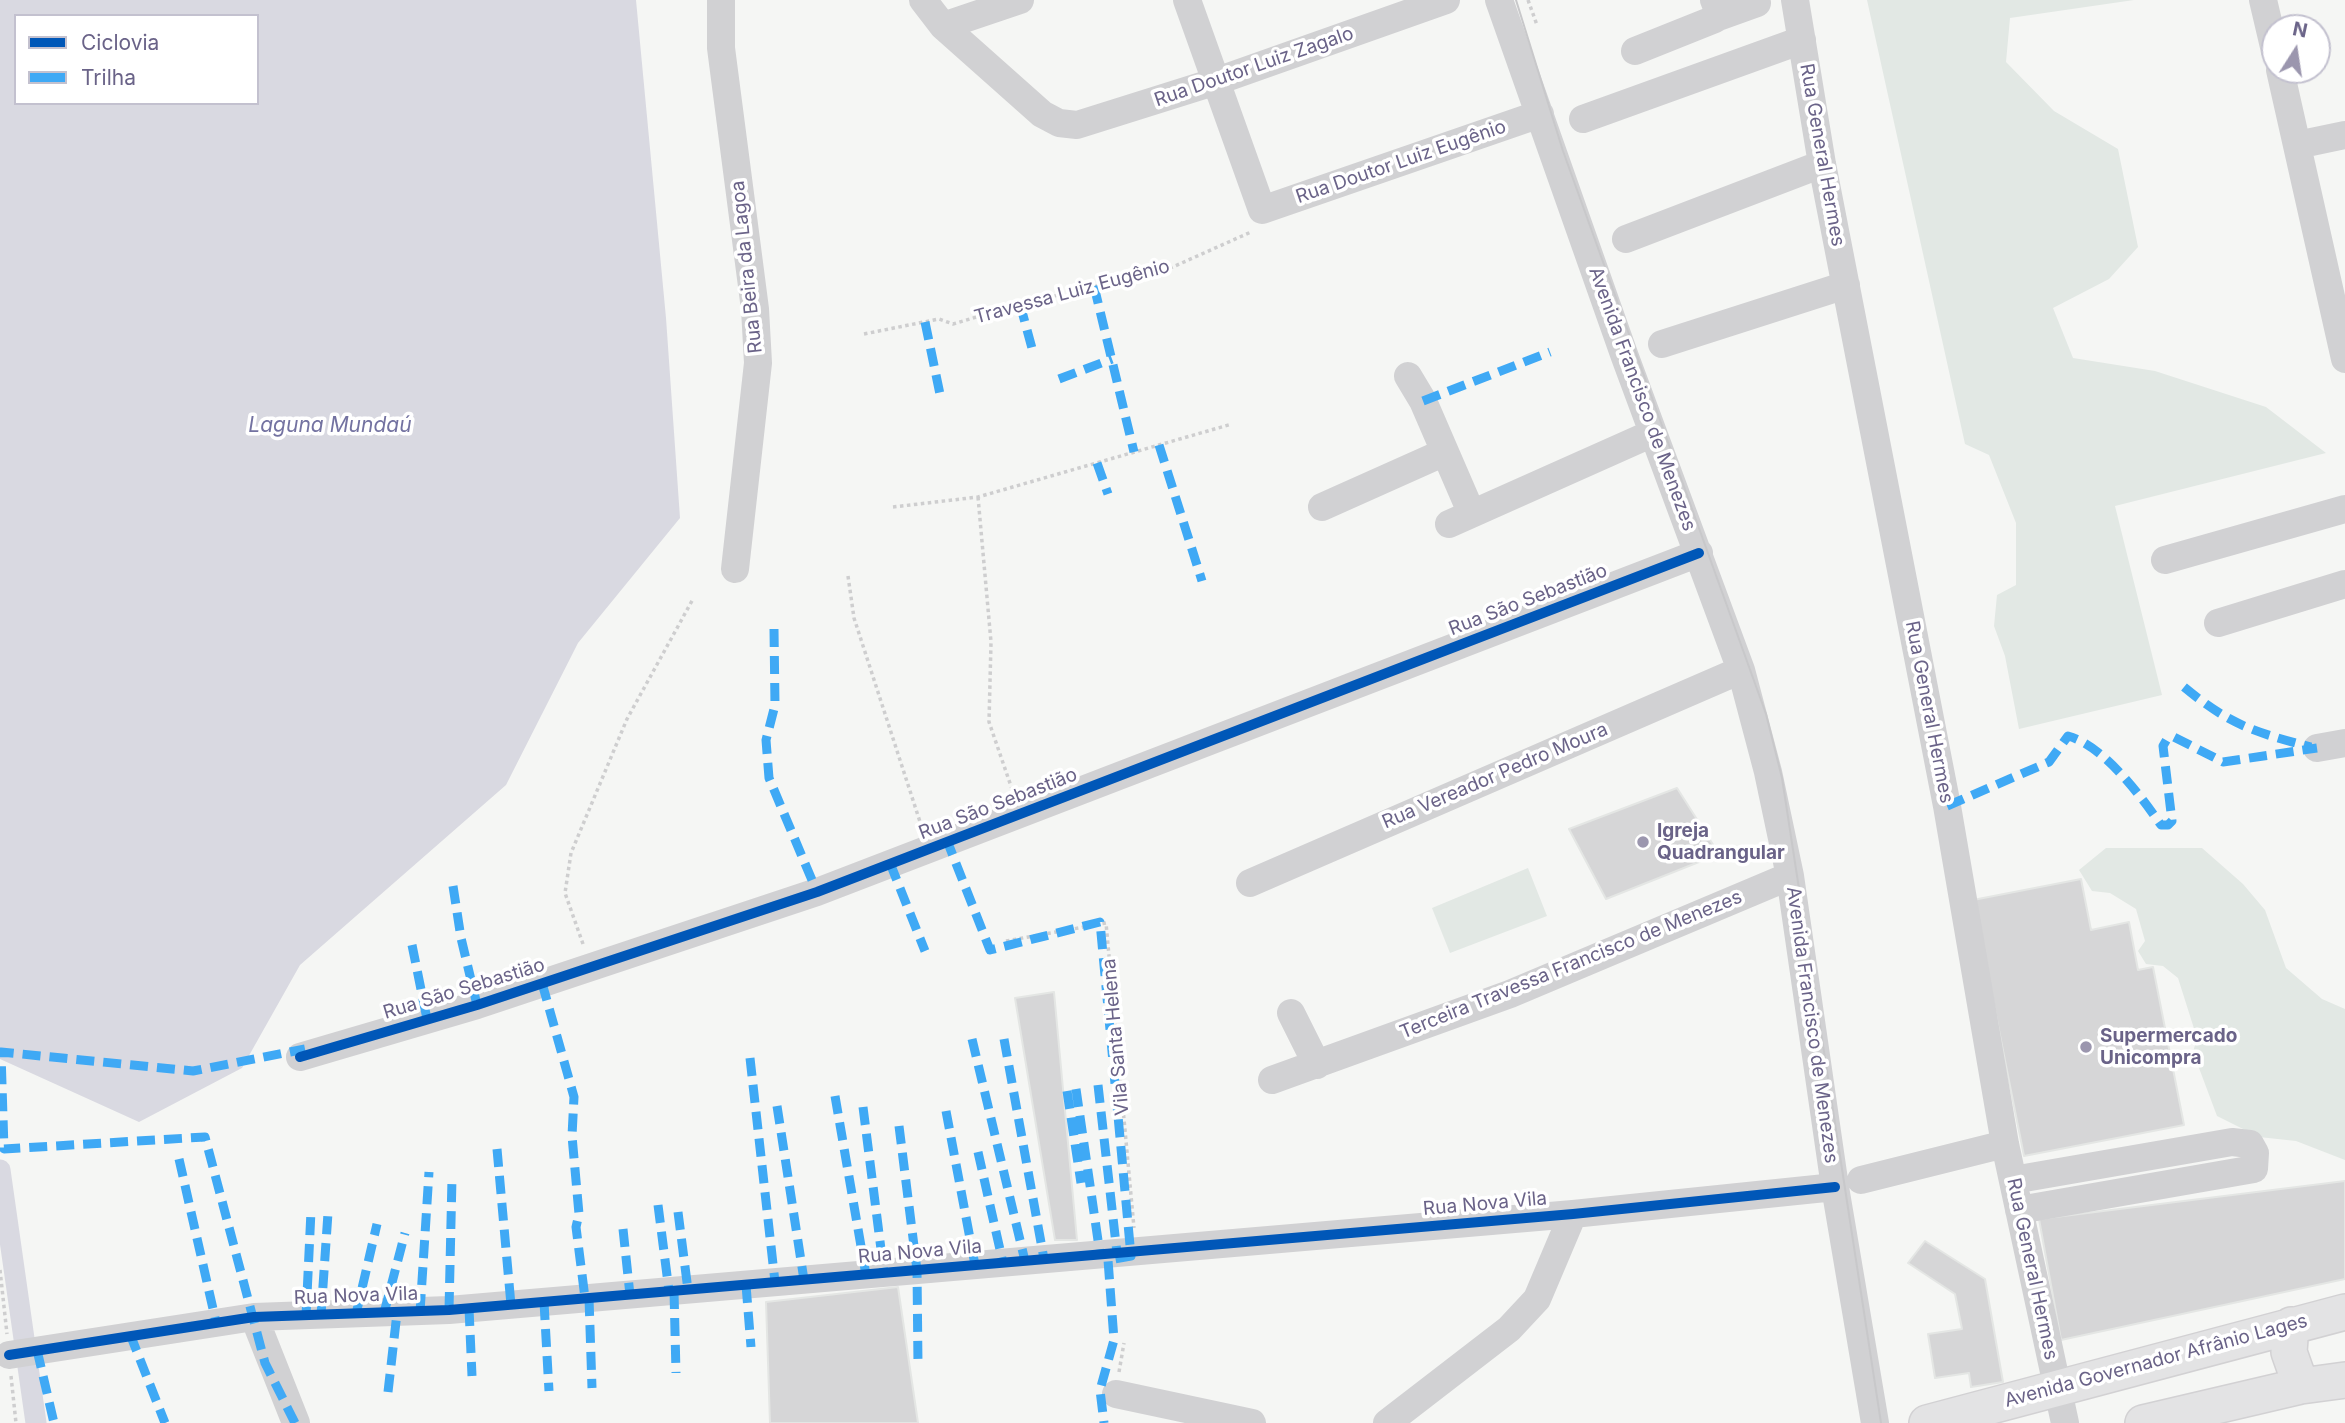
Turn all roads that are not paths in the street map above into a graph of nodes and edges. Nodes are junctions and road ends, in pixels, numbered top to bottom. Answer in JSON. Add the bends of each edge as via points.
{"nodes":[{"id":1,"x":721,"y":0,"type":"edge"},
{"id":2,"x":923,"y":0,"type":"edge"},
{"id":3,"x":1020,"y":0,"type":"edge"},
{"id":4,"x":1188,"y":0,"type":"edge"},
{"id":5,"x":1447,"y":0,"type":"edge"},
{"id":6,"x":1499,"y":0,"type":"edge"},
{"id":7,"x":1795,"y":0,"type":"edge"},
{"id":8,"x":1757,"y":3,"type":"dead end"},
{"id":9,"x":1716,"y":8,"type":"edge"},
{"id":10,"x":943,"y":26,"type":"junction"},
{"id":11,"x":1802,"y":40,"type":"junction"},
{"id":12,"x":1635,"y":51,"type":"dead end"},
{"id":13,"x":1217,"y":81,"type":"junction"},
{"id":14,"x":2283,"y":84,"type":"edge"},
{"id":15,"x":1539,"y":114,"type":"junction"},
{"id":16,"x":1583,"y":119,"type":"dead end"},
{"id":17,"x":2345,"y":135,"type":"edge"},
{"id":18,"x":2297,"y":145,"type":"junction"},
{"id":19,"x":1822,"y":164,"type":"junction"},
{"id":20,"x":1626,"y":239,"type":"dead end"},
{"id":21,"x":1846,"y":285,"type":"junction"},
{"id":22,"x":2343,"y":341,"type":"edge"},
{"id":23,"x":1662,"y":344,"type":"dead end"},
{"id":24,"x":1408,"y":376,"type":"dead end"},
{"id":25,"x":1653,"y":433,"type":"junction"},
{"id":26,"x":1445,"y":452,"type":"junction"},
{"id":27,"x":1322,"y":507,"type":"dead end"},
{"id":28,"x":2345,"y":509,"type":"edge"},
{"id":29,"x":1699,"y":553,"type":"junction"},
{"id":30,"x":2165,"y":560,"type":"dead end"},
{"id":31,"x":735,"y":569,"type":"dead end"},
{"id":32,"x":2345,"y":584,"type":"edge"},
{"id":33,"x":2218,"y":623,"type":"dead end"},
{"id":34,"x":1741,"y":670,"type":"junction"},
{"id":35,"x":2345,"y":743,"type":"edge"},
{"id":36,"x":2317,"y":748,"type":"dead end"},
{"id":37,"x":1790,"y":876,"type":"junction"},
{"id":38,"x":1250,"y":883,"type":"dead end"},
{"id":39,"x":1291,"y":1013,"type":"dead end"},
{"id":40,"x":300,"y":1057,"type":"dead end"},
{"id":41,"x":1317,"y":1065,"type":"junction"},
{"id":42,"x":1272,"y":1080,"type":"dead end"},
{"id":43,"x":2005,"y":1144,"type":"junction"},
{"id":44,"x":2013,"y":1180,"type":"junction"},
{"id":45,"x":1848,"y":1184,"type":"junction"},
{"id":46,"x":2019,"y":1210,"type":"junction"},
{"id":47,"x":1573,"y":1214,"type":"junction"},
{"id":48,"x":2345,"y":1312,"type":"edge"},
{"id":49,"x":254,"y":1317,"type":"junction"},
{"id":50,"x":2291,"y":1325,"type":"junction"},
{"id":51,"x":2198,"y":1351,"type":"junction"},
{"id":52,"x":19,"y":1353,"type":"dead end"},
{"id":53,"x":2345,"y":1380,"type":"edge"},
{"id":54,"x":2058,"y":1386,"type":"junction"},
{"id":55,"x":2301,"y":1386,"type":"junction"},
{"id":56,"x":1116,"y":1394,"type":"dead end"},
{"id":57,"x":2207,"y":1407,"type":"junction"},
{"id":58,"x":1948,"y":1420,"type":"edge"},
{"id":59,"x":296,"y":1423,"type":"edge"},
{"id":60,"x":1252,"y":1423,"type":"edge"},
{"id":61,"x":1387,"y":1423,"type":"edge"},
{"id":62,"x":1875,"y":1423,"type":"edge"},
{"id":63,"x":2065,"y":1423,"type":"edge"},
{"id":64,"x":2143,"y":1423,"type":"edge"}],
"edges":[{"from":1,"to":31,"type":"street","name":"Rua Beira da Lagoa","via":[[721,48],[758,363]]},
{"from":2,"to":10,"type":"street"},
{"from":3,"to":10,"type":"street"},
{"from":4,"to":13,"type":"street"},
{"from":5,"to":13,"type":"street","name":"Rua Doutor Luiz Zagalo"},
{"from":6,"to":15,"type":"street","name":"Avenida Francisco de Menezes"},
{"from":7,"to":11,"type":"street","name":"Rua General Hermes"},
{"from":8,"to":9,"type":"street"},
{"from":9,"to":12,"type":"street"},
{"from":10,"to":13,"type":"street","name":"Rua Doutor Luiz Zagalo","via":[[1042,114],[1059,123],[1077,125]]},
{"from":11,"to":16,"type":"street"},
{"from":11,"to":19,"type":"street","name":"Rua General Hermes"},
{"from":13,"to":15,"type":"street","name":"Rua Doutor Luiz Eugênio","via":[[1262,210]]},
{"from":14,"to":18,"type":"street"},
{"from":15,"to":25,"type":"street","name":"Avenida Francisco de Menezes"},
{"from":17,"to":18,"type":"street"},
{"from":18,"to":22,"type":"street"},
{"from":19,"to":20,"type":"street"},
{"from":19,"to":21,"type":"street","name":"Rua General Hermes"},
{"from":21,"to":23,"type":"street"},
{"from":21,"to":43,"type":"street","name":"Rua General Hermes","via":[[1947,806]]},
{"from":24,"to":26,"type":"street"},
{"from":25,"to":26,"type":"street","via":[[1460,518]]},
{"from":25,"to":29,"type":"street","name":"Avenida Francisco de Menezes"},
{"from":26,"to":27,"type":"street"},
{"from":28,"to":30,"type":"street"},
{"from":29,"to":34,"type":"street","name":"Avenida Francisco de Menezes"},
{"from":29,"to":40,"type":"street","name":"Rua São Sebastião","via":[[817,892],[478,1005]]},
{"from":32,"to":33,"type":"street"},
{"from":34,"to":37,"type":"street","name":"Avenida Francisco de Menezes"},
{"from":34,"to":38,"type":"street","name":"Rua Vereador Pedro Moura"},
{"from":35,"to":36,"type":"street"},
{"from":37,"to":41,"type":"street","name":"Terceira Travessa Francisco de Menezes","via":[[1510,994]]},
{"from":37,"to":45,"type":"street","name":"Avenida Francisco de Menezes"},
{"from":39,"to":41,"type":"street"},
{"from":41,"to":42,"type":"street","name":"Terceira Travessa Francisco de Menezes"},
{"from":43,"to":44,"type":"street","name":"Rua General Hermes"},
{"from":43,"to":45,"type":"street","name":"Rua Nova Vila"},
{"from":44,"to":46,"type":"street","name":"Rua General Hermes"},
{"from":44,"to":46,"type":"street","via":[[2232,1142],[2249,1144],[2255,1153],[2254,1169]]},
{"from":45,"to":47,"type":"street","name":"Rua Nova Vila"},
{"from":45,"to":62,"type":"street","name":"Avenida Francisco de Menezes"},
{"from":46,"to":54,"type":"street","name":"Rua General Hermes"},
{"from":47,"to":49,"type":"street","name":"Rua Nova Vila","via":[[449,1310]]},
{"from":47,"to":61,"type":"street","via":[[1536,1299],[1509,1329]]},
{"from":48,"to":50,"type":"main road","name":"Avenida Governador Afrânio Lages"},
{"from":49,"to":52,"type":"street","name":"Rua Nova Vila"},
{"from":49,"to":59,"type":"street"},
{"from":50,"to":51,"type":"main road","name":"Avenida Governador Afrânio Lages"},
{"from":50,"to":55,"type":"main road","via":[[2289,1352]]},
{"from":51,"to":54,"type":"main road","name":"Avenida Governador Afrânio Lages"},
{"from":51,"to":57,"type":"main road","via":[[2211,1375]]},
{"from":53,"to":55,"type":"main road"},
{"from":54,"to":58,"type":"main road","name":"Avenida Governador Afrânio Lages"},
{"from":54,"to":63,"type":"street","name":"Rua General Hermes"},
{"from":55,"to":57,"type":"main road"},
{"from":56,"to":60,"type":"street"},
{"from":57,"to":64,"type":"main road"}]}
